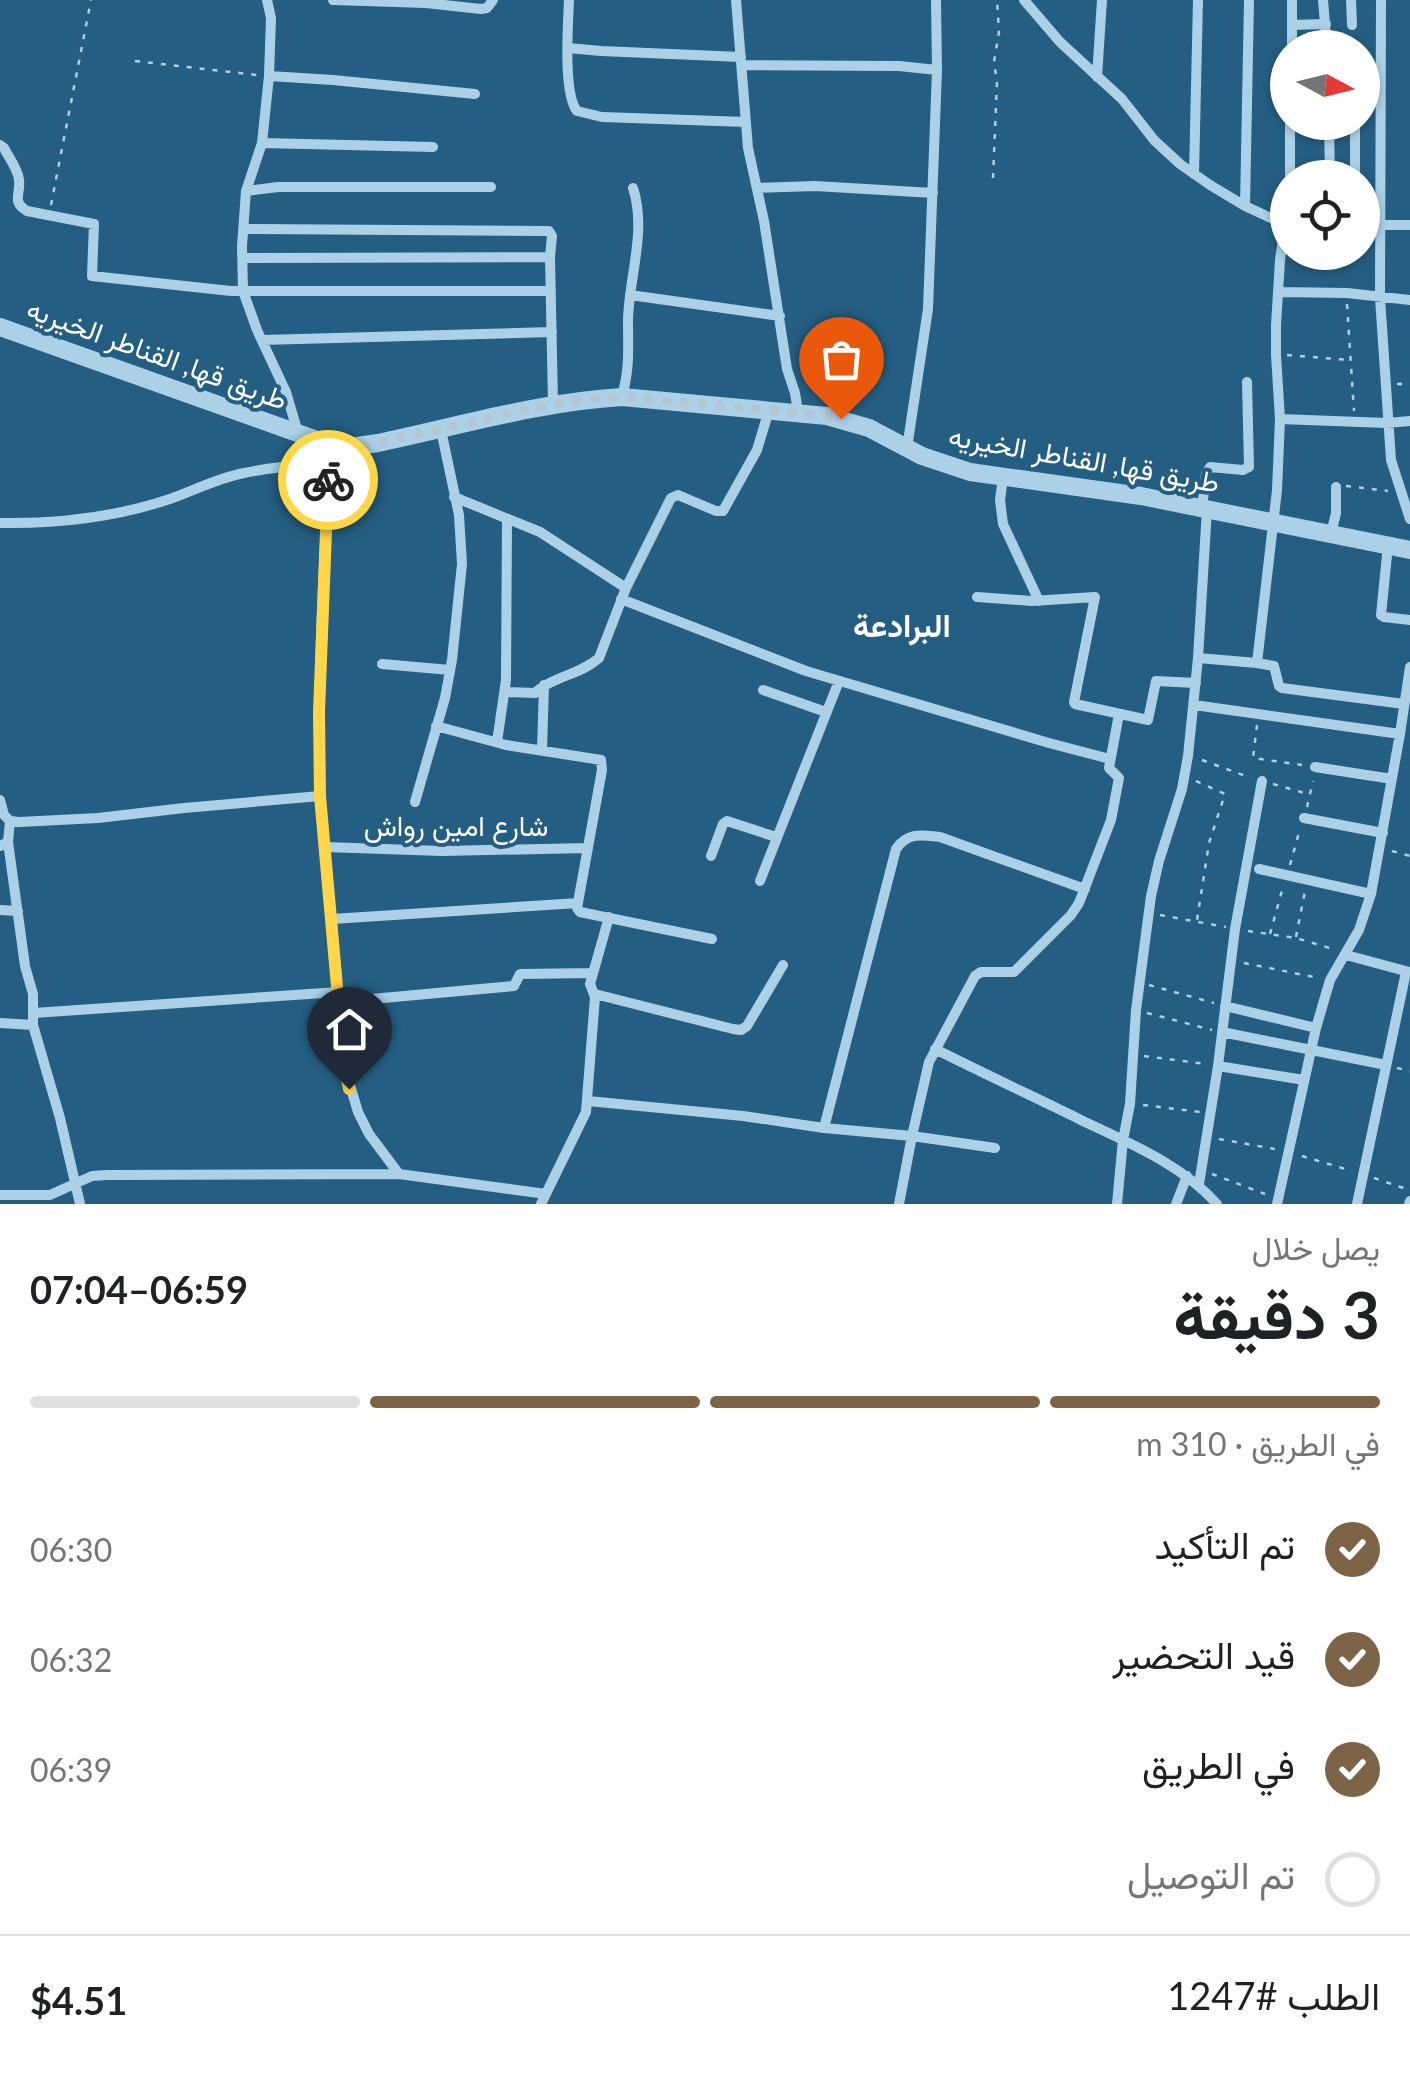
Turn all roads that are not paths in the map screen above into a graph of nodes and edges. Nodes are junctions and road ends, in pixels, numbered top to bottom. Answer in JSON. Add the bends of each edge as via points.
{"nodes":[{"id":1,"x":268,"y":0,"type":"edge"},
{"id":2,"x":332,"y":0,"type":"edge"},
{"id":3,"x":493,"y":0,"type":"edge"},
{"id":4,"x":569,"y":0,"type":"edge"},
{"id":5,"x":736,"y":0,"type":"edge"},
{"id":6,"x":936,"y":0,"type":"edge"},
{"id":7,"x":1024,"y":0,"type":"edge"},
{"id":8,"x":1102,"y":0,"type":"edge"},
{"id":9,"x":1198,"y":0,"type":"edge"},
{"id":10,"x":1249,"y":0,"type":"edge"},
{"id":11,"x":1292,"y":0,"type":"edge"},
{"id":12,"x":1323,"y":0,"type":"edge"},
{"id":13,"x":1352,"y":0,"type":"edge"},
{"id":14,"x":1381,"y":0,"type":"edge"},
{"id":15,"x":1326,"y":24,"type":"junction"},
{"id":16,"x":1292,"y":25,"type":"junction"},
{"id":17,"x":1352,"y":25,"type":"dead end"},
{"id":18,"x":1292,"y":30,"type":"edge"},
{"id":19,"x":1326,"y":30,"type":"edge"},
{"id":20,"x":568,"y":48,"type":"junction"},
{"id":21,"x":742,"y":61,"type":"junction"},
{"id":22,"x":937,"y":70,"type":"junction"},
{"id":23,"x":269,"y":76,"type":"junction"},
{"id":24,"x":1096,"y":77,"type":"junction"},
{"id":25,"x":475,"y":94,"type":"dead end"},
{"id":26,"x":746,"y":122,"type":"junction"},
{"id":27,"x":262,"y":143,"type":"junction"},
{"id":28,"x":0,"y":144,"type":"edge"},
{"id":29,"x":433,"y":147,"type":"dead end"},
{"id":30,"x":1194,"y":174,"type":"junction"},
{"id":31,"x":491,"y":187,"type":"dead end"},
{"id":32,"x":633,"y":188,"type":"dead end"},
{"id":33,"x":756,"y":188,"type":"junction"},
{"id":34,"x":246,"y":190,"type":"junction"},
{"id":35,"x":932,"y":193,"type":"junction"},
{"id":36,"x":1245,"y":206,"type":"junction"},
{"id":37,"x":1270,"y":217,"type":"edge"},
{"id":38,"x":1380,"y":224,"type":"joint"},
{"id":39,"x":1410,"y":225,"type":"edge"},
{"id":40,"x":244,"y":229,"type":"junction"},
{"id":41,"x":550,"y":256,"type":"junction"},
{"id":42,"x":243,"y":258,"type":"junction"},
{"id":43,"x":1281,"y":270,"type":"edge"},
{"id":44,"x":1380,"y":270,"type":"edge"},
{"id":45,"x":244,"y":291,"type":"junction"},
{"id":46,"x":551,"y":291,"type":"junction"},
{"id":47,"x":1278,"y":292,"type":"junction"},
{"id":48,"x":630,"y":295,"type":"junction"},
{"id":49,"x":1380,"y":298,"type":"junction"},
{"id":50,"x":1410,"y":300,"type":"edge"},
{"id":51,"x":780,"y":316,"type":"junction"},
{"id":52,"x":0,"y":327,"type":"edge"},
{"id":53,"x":552,"y":332,"type":"junction"},
{"id":54,"x":262,"y":340,"type":"junction"},
{"id":55,"x":1246,"y":382,"type":"dead end"},
{"id":56,"x":622,"y":397,"type":"junction"},
{"id":57,"x":553,"y":404,"type":"junction"},
{"id":58,"x":769,"y":410,"type":"junction"},
{"id":59,"x":798,"y":412,"type":"junction"},
{"id":60,"x":1280,"y":419,"type":"junction"},
{"id":61,"x":1410,"y":420,"type":"edge"},
{"id":62,"x":1388,"y":423,"type":"junction"},
{"id":63,"x":441,"y":430,"type":"junction"},
{"id":64,"x":298,"y":434,"type":"junction"},
{"id":65,"x":907,"y":448,"type":"junction"},
{"id":66,"x":330,"y":453,"type":"junction"},
{"id":67,"x":1003,"y":477,"type":"junction"},
{"id":68,"x":1336,"y":486,"type":"road end"},
{"id":69,"x":454,"y":498,"type":"junction"},
{"id":70,"x":1205,"y":508,"type":"junction"},
{"id":71,"x":1410,"y":518,"type":"edge"},
{"id":72,"x":507,"y":519,"type":"junction"},
{"id":73,"x":1273,"y":522,"type":"junction"},
{"id":74,"x":0,"y":523,"type":"edge"},
{"id":75,"x":1330,"y":534,"type":"junction"},
{"id":76,"x":1388,"y":545,"type":"junction"},
{"id":77,"x":1410,"y":550,"type":"edge"},
{"id":78,"x":624,"y":593,"type":"junction"},
{"id":79,"x":977,"y":597,"type":"dead end"},
{"id":80,"x":1039,"y":601,"type":"junction"},
{"id":81,"x":1410,"y":620,"type":"edge"},
{"id":82,"x":1198,"y":658,"type":"junction"},
{"id":83,"x":1257,"y":663,"type":"junction"},
{"id":84,"x":382,"y":664,"type":"dead end"},
{"id":85,"x":1410,"y":667,"type":"edge"},
{"id":86,"x":450,"y":670,"type":"junction"},
{"id":87,"x":840,"y":681,"type":"junction"},
{"id":88,"x":1196,"y":682,"type":"junction"},
{"id":89,"x":544,"y":685,"type":"junction"},
{"id":90,"x":764,"y":690,"type":"dead end"},
{"id":91,"x":505,"y":692,"type":"junction"},
{"id":92,"x":1404,"y":704,"type":"junction"},
{"id":93,"x":1194,"y":706,"type":"junction"},
{"id":94,"x":826,"y":712,"type":"junction"},
{"id":95,"x":1118,"y":714,"type":"junction"},
{"id":96,"x":436,"y":726,"type":"junction"},
{"id":97,"x":1400,"y":734,"type":"junction"},
{"id":98,"x":497,"y":742,"type":"junction"},
{"id":99,"x":542,"y":750,"type":"junction"},
{"id":100,"x":1110,"y":758,"type":"junction"},
{"id":101,"x":1315,"y":767,"type":"road end"},
{"id":102,"x":1392,"y":778,"type":"junction"},
{"id":103,"x":1262,"y":782,"type":"road end"},
{"id":104,"x":320,"y":796,"type":"junction"},
{"id":105,"x":0,"y":800,"type":"edge"},
{"id":106,"x":415,"y":802,"type":"dead end"},
{"id":107,"x":1304,"y":818,"type":"road end"},
{"id":108,"x":10,"y":821,"type":"junction"},
{"id":109,"x":1383,"y":833,"type":"junction"},
{"id":110,"x":776,"y":837,"type":"junction"},
{"id":111,"x":4,"y":844,"type":"edge"},
{"id":112,"x":325,"y":846,"type":"junction"},
{"id":113,"x":588,"y":848,"type":"junction"},
{"id":114,"x":711,"y":856,"type":"dead end"},
{"id":115,"x":1259,"y":870,"type":"dead end"},
{"id":116,"x":760,"y":882,"type":"dead end"},
{"id":117,"x":1085,"y":889,"type":"junction"},
{"id":118,"x":1371,"y":894,"type":"junction"},
{"id":119,"x":578,"y":902,"type":"junction"},
{"id":120,"x":0,"y":910,"type":"edge"},
{"id":121,"x":18,"y":911,"type":"junction"},
{"id":122,"x":609,"y":917,"type":"junction"},
{"id":123,"x":332,"y":919,"type":"junction"},
{"id":124,"x":712,"y":939,"type":"dead end"},
{"id":125,"x":1346,"y":954,"type":"junction"},
{"id":126,"x":784,"y":965,"type":"dead end"},
{"id":127,"x":1408,"y":972,"type":"edge"},
{"id":128,"x":593,"y":974,"type":"junction"},
{"id":129,"x":594,"y":994,"type":"junction"},
{"id":130,"x":338,"y":997,"type":"junction"},
{"id":131,"x":1225,"y":1006,"type":"junction"},
{"id":132,"x":34,"y":1019,"type":"junction"},
{"id":133,"x":0,"y":1022,"type":"edge"},
{"id":134,"x":1316,"y":1028,"type":"junction"},
{"id":135,"x":1222,"y":1032,"type":"junction"},
{"id":136,"x":935,"y":1050,"type":"junction"},
{"id":137,"x":1311,"y":1051,"type":"junction"},
{"id":138,"x":1218,"y":1066,"type":"junction"},
{"id":139,"x":1386,"y":1066,"type":"junction"},
{"id":140,"x":1304,"y":1080,"type":"junction"},
{"id":141,"x":588,"y":1101,"type":"junction"},
{"id":142,"x":824,"y":1128,"type":"junction"},
{"id":143,"x":912,"y":1136,"type":"junction"},
{"id":144,"x":1124,"y":1140,"type":"junction"},
{"id":145,"x":994,"y":1148,"type":"dead end"},
{"id":146,"x":399,"y":1174,"type":"junction"},
{"id":147,"x":1188,"y":1176,"type":"junction"},
{"id":148,"x":76,"y":1183,"type":"junction"},
{"id":149,"x":1199,"y":1184,"type":"junction"},
{"id":150,"x":0,"y":1195,"type":"edge"},
{"id":151,"x":544,"y":1199,"type":"edge"},
{"id":152,"x":1278,"y":1201,"type":"edge"},
{"id":153,"x":80,"y":1204,"type":"edge"},
{"id":154,"x":899,"y":1204,"type":"edge"},
{"id":155,"x":1117,"y":1204,"type":"edge"},
{"id":156,"x":1176,"y":1204,"type":"edge"},
{"id":157,"x":1217,"y":1204,"type":"edge"},
{"id":158,"x":1357,"y":1204,"type":"edge"}],
"edges":[{"from":1,"to":23,"type":"street"},
{"from":2,"to":3,"type":"street","via":[[487,8]]},
{"from":4,"to":20,"type":"street"},
{"from":5,"to":21,"type":"street"},
{"from":6,"to":22,"type":"street"},
{"from":7,"to":24,"type":"street"},
{"from":8,"to":24,"type":"street"},
{"from":9,"to":30,"type":"street"},
{"from":10,"to":36,"type":"street"},
{"from":11,"to":16,"type":"street"},
{"from":12,"to":15,"type":"street"},
{"from":13,"to":17,"type":"street"},
{"from":14,"to":38,"type":"street"},
{"from":15,"to":16,"type":"street"},
{"from":15,"to":19,"type":"street"},
{"from":16,"to":18,"type":"street"},
{"from":20,"to":21,"type":"street"},
{"from":20,"to":26,"type":"street","via":[[570,102],[582,114]]},
{"from":21,"to":22,"type":"street"},
{"from":21,"to":26,"type":"street"},
{"from":22,"to":35,"type":"street"},
{"from":23,"to":25,"type":"street"},
{"from":23,"to":27,"type":"street"},
{"from":24,"to":30,"type":"street"},
{"from":26,"to":33,"type":"street"},
{"from":27,"to":29,"type":"street"},
{"from":27,"to":34,"type":"street"},
{"from":28,"to":45,"type":"street","via":[[19,179],[20,208],[94,224],[92,276]]},
{"from":30,"to":36,"type":"street"},
{"from":31,"to":34,"type":"street"},
{"from":32,"to":48,"type":"street","via":[[639,218]]},
{"from":33,"to":35,"type":"street"},
{"from":33,"to":51,"type":"street"},
{"from":34,"to":40,"type":"street"},
{"from":35,"to":65,"type":"street","via":[[928,310]]},
{"from":36,"to":37,"type":"street"},
{"from":38,"to":39,"type":"street"},
{"from":40,"to":41,"type":"street","via":[[547,230]]},
{"from":40,"to":42,"type":"street"},
{"from":41,"to":42,"type":"street"},
{"from":41,"to":46,"type":"street"},
{"from":42,"to":45,"type":"street"},
{"from":43,"to":47,"type":"street"},
{"from":44,"to":49,"type":"street"},
{"from":45,"to":46,"type":"street"},
{"from":45,"to":54,"type":"street"},
{"from":46,"to":53,"type":"street"},
{"from":47,"to":49,"type":"street"},
{"from":47,"to":60,"type":"street"},
{"from":48,"to":51,"type":"street"},
{"from":48,"to":56,"type":"street"},
{"from":49,"to":50,"type":"street"},
{"from":49,"to":62,"type":"street"},
{"from":51,"to":59,"type":"street"},
{"from":52,"to":64,"type":"street","name":"طريق قها, القناطر الخيريه"},
{"from":53,"to":54,"type":"street"},
{"from":53,"to":57,"type":"street"},
{"from":54,"to":64,"type":"street"},
{"from":55,"to":70,"type":"street","via":[[1248,467],[1210,467]]},
{"from":56,"to":57,"type":"street","name":"طريق قها, القناطر الخيريه"},
{"from":56,"to":58,"type":"street","name":"طريق قها, القناطر الخيريه"},
{"from":57,"to":63,"type":"street","name":"طريق قها, القناطر الخيريه"},
{"from":58,"to":59,"type":"street","name":"طريق قها, القناطر الخيريه"},
{"from":58,"to":78,"type":"street","via":[[757,450],[723,511],[671,498]]},
{"from":59,"to":65,"type":"street","name":"طريق قها, القناطر الخيريه","via":[[855,423]]},
{"from":60,"to":62,"type":"street"},
{"from":60,"to":73,"type":"street"},
{"from":61,"to":62,"type":"street"},
{"from":62,"to":71,"type":"street","via":[[1391,460]]},
{"from":63,"to":66,"type":"street","name":"طريق قها, القناطر الخيريه"},
{"from":63,"to":69,"type":"street"},
{"from":64,"to":66,"type":"street","name":"طريق قها, القناطر الخيريه"},
{"from":65,"to":67,"type":"street","name":"طريق قها, القناطر الخيريه","via":[[954,468]]},
{"from":66,"to":74,"type":"street","via":[[112,514]]},
{"from":66,"to":104,"type":"street"},
{"from":67,"to":70,"type":"street","name":"طريق قها, القناطر الخيريه"},
{"from":67,"to":80,"type":"street","via":[[1003,524]]},
{"from":68,"to":75,"type":"street"},
{"from":69,"to":72,"type":"street"},
{"from":69,"to":86,"type":"street","via":[[462,564]]},
{"from":70,"to":73,"type":"street","name":"طريق قها, القناطر الخيريه"},
{"from":70,"to":82,"type":"street"},
{"from":72,"to":78,"type":"street","via":[[549,537]]},
{"from":72,"to":91,"type":"street"},
{"from":73,"to":75,"type":"street","name":"طريق قها, القناطر الخيريه"},
{"from":73,"to":83,"type":"street"},
{"from":75,"to":76,"type":"street","name":"طريق قها, القناطر الخيريه"},
{"from":76,"to":77,"type":"street","name":"طريق قها, القناطر الخيريه"},
{"from":76,"to":81,"type":"street","via":[[1380,612]]},
{"from":78,"to":87,"type":"street"},
{"from":78,"to":89,"type":"street","via":[[599,658]]},
{"from":79,"to":80,"type":"street"},
{"from":80,"to":95,"type":"street","via":[[1095,597],[1074,702]]},
{"from":82,"to":83,"type":"street"},
{"from":82,"to":88,"type":"street"},
{"from":83,"to":92,"type":"street","via":[[1274,666],[1282,688]]},
{"from":84,"to":86,"type":"street"},
{"from":85,"to":92,"type":"street"},
{"from":86,"to":96,"type":"street"},
{"from":87,"to":94,"type":"street"},
{"from":87,"to":100,"type":"street"},
{"from":88,"to":93,"type":"street"},
{"from":88,"to":95,"type":"street","via":[[1156,681],[1148,720]]},
{"from":89,"to":91,"type":"street","via":[[532,694]]},
{"from":89,"to":99,"type":"street"},
{"from":90,"to":94,"type":"street"},
{"from":91,"to":98,"type":"street"},
{"from":92,"to":97,"type":"street"},
{"from":93,"to":97,"type":"street"},
{"from":93,"to":144,"type":"street","via":[[1185,776],[1148,913]]},
{"from":94,"to":110,"type":"street"},
{"from":95,"to":100,"type":"street"},
{"from":96,"to":98,"type":"street"},
{"from":96,"to":106,"type":"street"},
{"from":97,"to":102,"type":"street"},
{"from":98,"to":99,"type":"street"},
{"from":99,"to":113,"type":"street","via":[[602,762]]},
{"from":100,"to":117,"type":"street","via":[[1109,770],[1120,780]]},
{"from":101,"to":102,"type":"street"},
{"from":102,"to":109,"type":"street"},
{"from":103,"to":131,"type":"street"},
{"from":104,"to":108,"type":"street"},
{"from":104,"to":112,"type":"street"},
{"from":105,"to":108,"type":"street"},
{"from":107,"to":109,"type":"street"},
{"from":108,"to":111,"type":"street"},
{"from":109,"to":118,"type":"street"},
{"from":110,"to":114,"type":"street","via":[[727,821]]},
{"from":110,"to":116,"type":"street"},
{"from":111,"to":121,"type":"street"},
{"from":112,"to":113,"type":"street","name":"شارع امين رواش"},
{"from":112,"to":123,"type":"street"},
{"from":113,"to":119,"type":"street"},
{"from":115,"to":118,"type":"street"},
{"from":117,"to":136,"type":"street","via":[[1075,910],[1014,972],[975,976]]},
{"from":117,"to":142,"type":"street","via":[[940,837],[902,840]]},
{"from":118,"to":125,"type":"street"},
{"from":119,"to":122,"type":"street","via":[[580,912]]},
{"from":119,"to":123,"type":"street"},
{"from":120,"to":121,"type":"street"},
{"from":121,"to":132,"type":"street"},
{"from":122,"to":124,"type":"street"},
{"from":122,"to":128,"type":"street"},
{"from":123,"to":130,"type":"street"},
{"from":125,"to":127,"type":"street"},
{"from":125,"to":134,"type":"street","via":[[1330,980]]},
{"from":126,"to":129,"type":"street","via":[[741,1030]]},
{"from":127,"to":139,"type":"street"},
{"from":128,"to":129,"type":"street"},
{"from":128,"to":130,"type":"street","via":[[520,974],[514,986]]},
{"from":129,"to":141,"type":"street"},
{"from":130,"to":132,"type":"street"},
{"from":130,"to":146,"type":"street","via":[[349,1089],[369,1134]]},
{"from":131,"to":134,"type":"street"},
{"from":131,"to":135,"type":"street"},
{"from":132,"to":133,"type":"street"},
{"from":132,"to":148,"type":"street"},
{"from":134,"to":137,"type":"street"},
{"from":135,"to":137,"type":"street"},
{"from":135,"to":138,"type":"street"},
{"from":136,"to":143,"type":"street"},
{"from":136,"to":144,"type":"street"},
{"from":137,"to":139,"type":"street"},
{"from":137,"to":140,"type":"street"},
{"from":138,"to":140,"type":"street"},
{"from":138,"to":149,"type":"street"},
{"from":139,"to":158,"type":"street"},
{"from":140,"to":152,"type":"street"},
{"from":141,"to":142,"type":"street"},
{"from":141,"to":151,"type":"street"},
{"from":142,"to":143,"type":"street"},
{"from":143,"to":145,"type":"street"},
{"from":143,"to":154,"type":"street"},
{"from":144,"to":147,"type":"street"},
{"from":144,"to":155,"type":"street"},
{"from":146,"to":148,"type":"street","via":[[107,1174]]},
{"from":146,"to":151,"type":"street"},
{"from":147,"to":149,"type":"street"},
{"from":147,"to":156,"type":"street"},
{"from":148,"to":150,"type":"street","via":[[50,1196]]},
{"from":148,"to":153,"type":"street"},
{"from":149,"to":157,"type":"street"}]}
